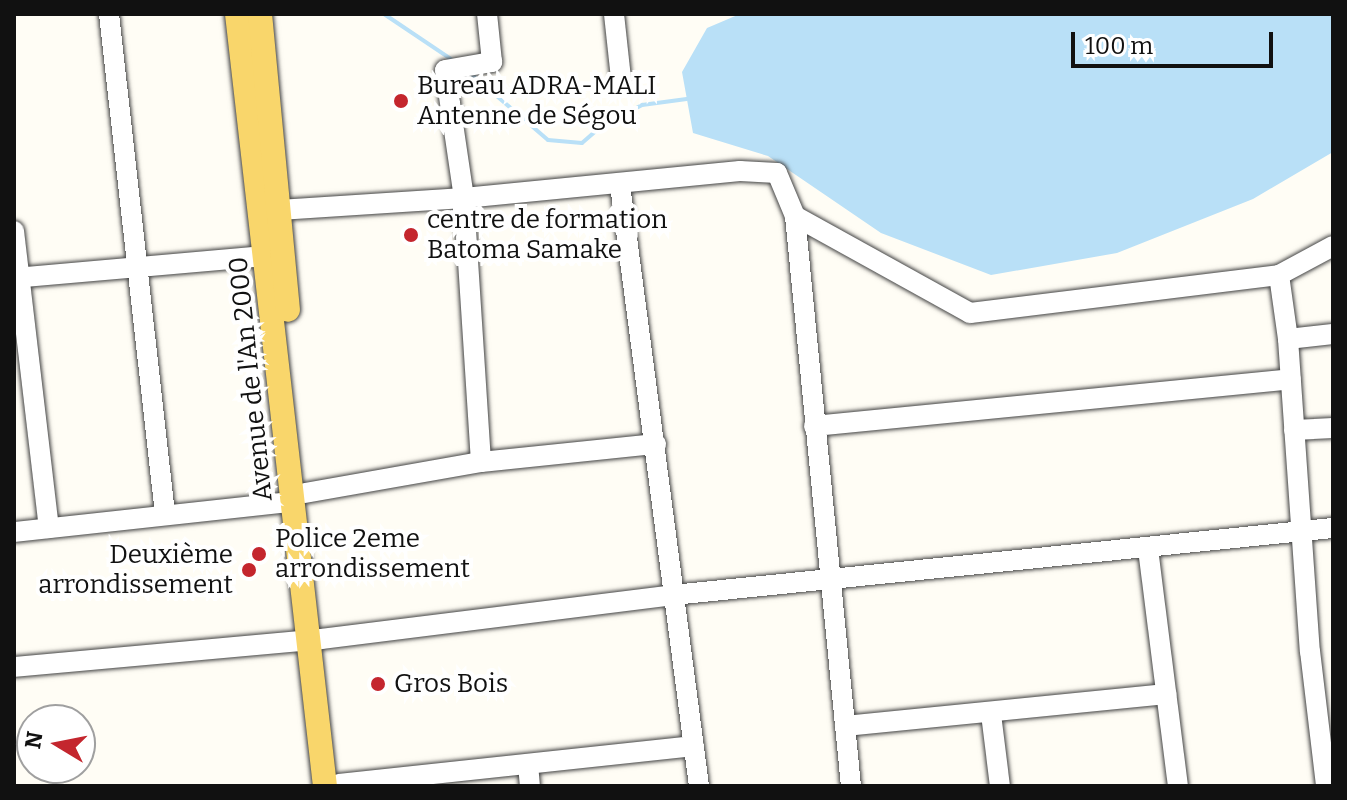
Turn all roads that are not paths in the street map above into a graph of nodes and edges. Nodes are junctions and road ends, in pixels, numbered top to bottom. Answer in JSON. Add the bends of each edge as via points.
{"nodes":[{"id":1,"x":109,"y":14,"type":"edge"},
{"id":2,"x":237,"y":14,"type":"edge"},
{"id":3,"x":260,"y":14,"type":"edge"},
{"id":4,"x":487,"y":14,"type":"edge"},
{"id":5,"x":614,"y":14,"type":"edge"},
{"id":6,"x":621,"y":78,"type":"dead end"},
{"id":7,"x":620,"y":185,"type":"junction"},
{"id":8,"x":464,"y":198,"type":"junction"},
{"id":9,"x":279,"y":210,"type":"junction"},
{"id":10,"x":795,"y":216,"type":"junction"},
{"id":11,"x":14,"y":231,"type":"edge"},
{"id":12,"x":1333,"y":246,"type":"edge"},
{"id":13,"x":266,"y":256,"type":"junction"},
{"id":14,"x":139,"y":268,"type":"junction"},
{"id":15,"x":1279,"y":275,"type":"junction"},
{"id":16,"x":16,"y":278,"type":"edge"},
{"id":17,"x":1333,"y":334,"type":"edge"},
{"id":18,"x":1288,"y":339,"type":"junction"},
{"id":19,"x":1291,"y":379,"type":"junction"},
{"id":20,"x":814,"y":426,"type":"junction"},
{"id":21,"x":1333,"y":428,"type":"edge"},
{"id":22,"x":1294,"y":430,"type":"junction"},
{"id":23,"x":656,"y":444,"type":"junction"},
{"id":24,"x":481,"y":462,"type":"junction"},
{"id":25,"x":299,"y":498,"type":"junction"},
{"id":26,"x":165,"y":514,"type":"junction"},
{"id":27,"x":49,"y":528,"type":"junction"},
{"id":28,"x":1333,"y":528,"type":"edge"},
{"id":29,"x":1301,"y":531,"type":"junction"},
{"id":30,"x":14,"y":532,"type":"edge"},
{"id":31,"x":1148,"y":549,"type":"junction"},
{"id":32,"x":829,"y":579,"type":"junction"},
{"id":33,"x":673,"y":595,"type":"junction"},
{"id":34,"x":315,"y":640,"type":"junction"},
{"id":35,"x":14,"y":667,"type":"edge"},
{"id":36,"x":1166,"y":694,"type":"junction"},
{"id":37,"x":991,"y":714,"type":"junction"},
{"id":38,"x":845,"y":726,"type":"junction"},
{"id":39,"x":694,"y":746,"type":"junction"},
{"id":40,"x":528,"y":764,"type":"junction"},
{"id":41,"x":334,"y":785,"type":"edge"},
{"id":42,"x":530,"y":786,"type":"edge"},
{"id":43,"x":699,"y":786,"type":"edge"},
{"id":44,"x":851,"y":786,"type":"edge"},
{"id":45,"x":1000,"y":786,"type":"edge"},
{"id":46,"x":1178,"y":786,"type":"edge"},
{"id":47,"x":1326,"y":786,"type":"edge"}],
"edges":[{"from":1,"to":14,"type":"street"},
{"from":2,"to":13,"type":"main road","name":"Avenue de l'An 2000"},
{"from":3,"to":9,"type":"main road","name":"Avenue de l'An 2000"},
{"from":4,"to":8,"type":"street","via":[[492,62],[445,70]]},
{"from":5,"to":6,"type":"street"},
{"from":7,"to":8,"type":"street"},
{"from":7,"to":10,"type":"street","via":[[740,171],[777,173]]},
{"from":7,"to":23,"type":"street"},
{"from":8,"to":9,"type":"street"},
{"from":8,"to":24,"type":"street"},
{"from":9,"to":25,"type":"main road","name":"Avenue de l'An 2000"},
{"from":10,"to":15,"type":"street","via":[[970,313]]},
{"from":10,"to":20,"type":"street"},
{"from":11,"to":16,"type":"street"},
{"from":12,"to":15,"type":"street"},
{"from":13,"to":14,"type":"street"},
{"from":13,"to":25,"type":"main road","name":"Avenue de l'An 2000"},
{"from":14,"to":16,"type":"street"},
{"from":14,"to":26,"type":"street"},
{"from":15,"to":18,"type":"street"},
{"from":16,"to":27,"type":"street"},
{"from":17,"to":18,"type":"street"},
{"from":18,"to":19,"type":"street"},
{"from":19,"to":20,"type":"street"},
{"from":19,"to":22,"type":"street"},
{"from":20,"to":32,"type":"street"},
{"from":21,"to":22,"type":"street"},
{"from":22,"to":29,"type":"street"},
{"from":23,"to":24,"type":"street"},
{"from":23,"to":33,"type":"street"},
{"from":24,"to":25,"type":"street"},
{"from":25,"to":26,"type":"street"},
{"from":25,"to":34,"type":"main road","name":"Avenue de l'An 2000"},
{"from":26,"to":27,"type":"street"},
{"from":27,"to":30,"type":"street"},
{"from":28,"to":29,"type":"street"},
{"from":29,"to":31,"type":"street"},
{"from":29,"to":47,"type":"street"},
{"from":31,"to":32,"type":"street"},
{"from":31,"to":36,"type":"street"},
{"from":32,"to":33,"type":"street"},
{"from":32,"to":38,"type":"street"},
{"from":33,"to":34,"type":"street"},
{"from":33,"to":39,"type":"street"},
{"from":34,"to":35,"type":"street"},
{"from":34,"to":41,"type":"main road","name":"Avenue de l'An 2000"},
{"from":36,"to":37,"type":"street"},
{"from":36,"to":46,"type":"street"},
{"from":37,"to":38,"type":"street"},
{"from":37,"to":45,"type":"street"},
{"from":38,"to":44,"type":"street"},
{"from":39,"to":40,"type":"street"},
{"from":39,"to":43,"type":"street"},
{"from":40,"to":41,"type":"street"},
{"from":40,"to":42,"type":"street"}]}
